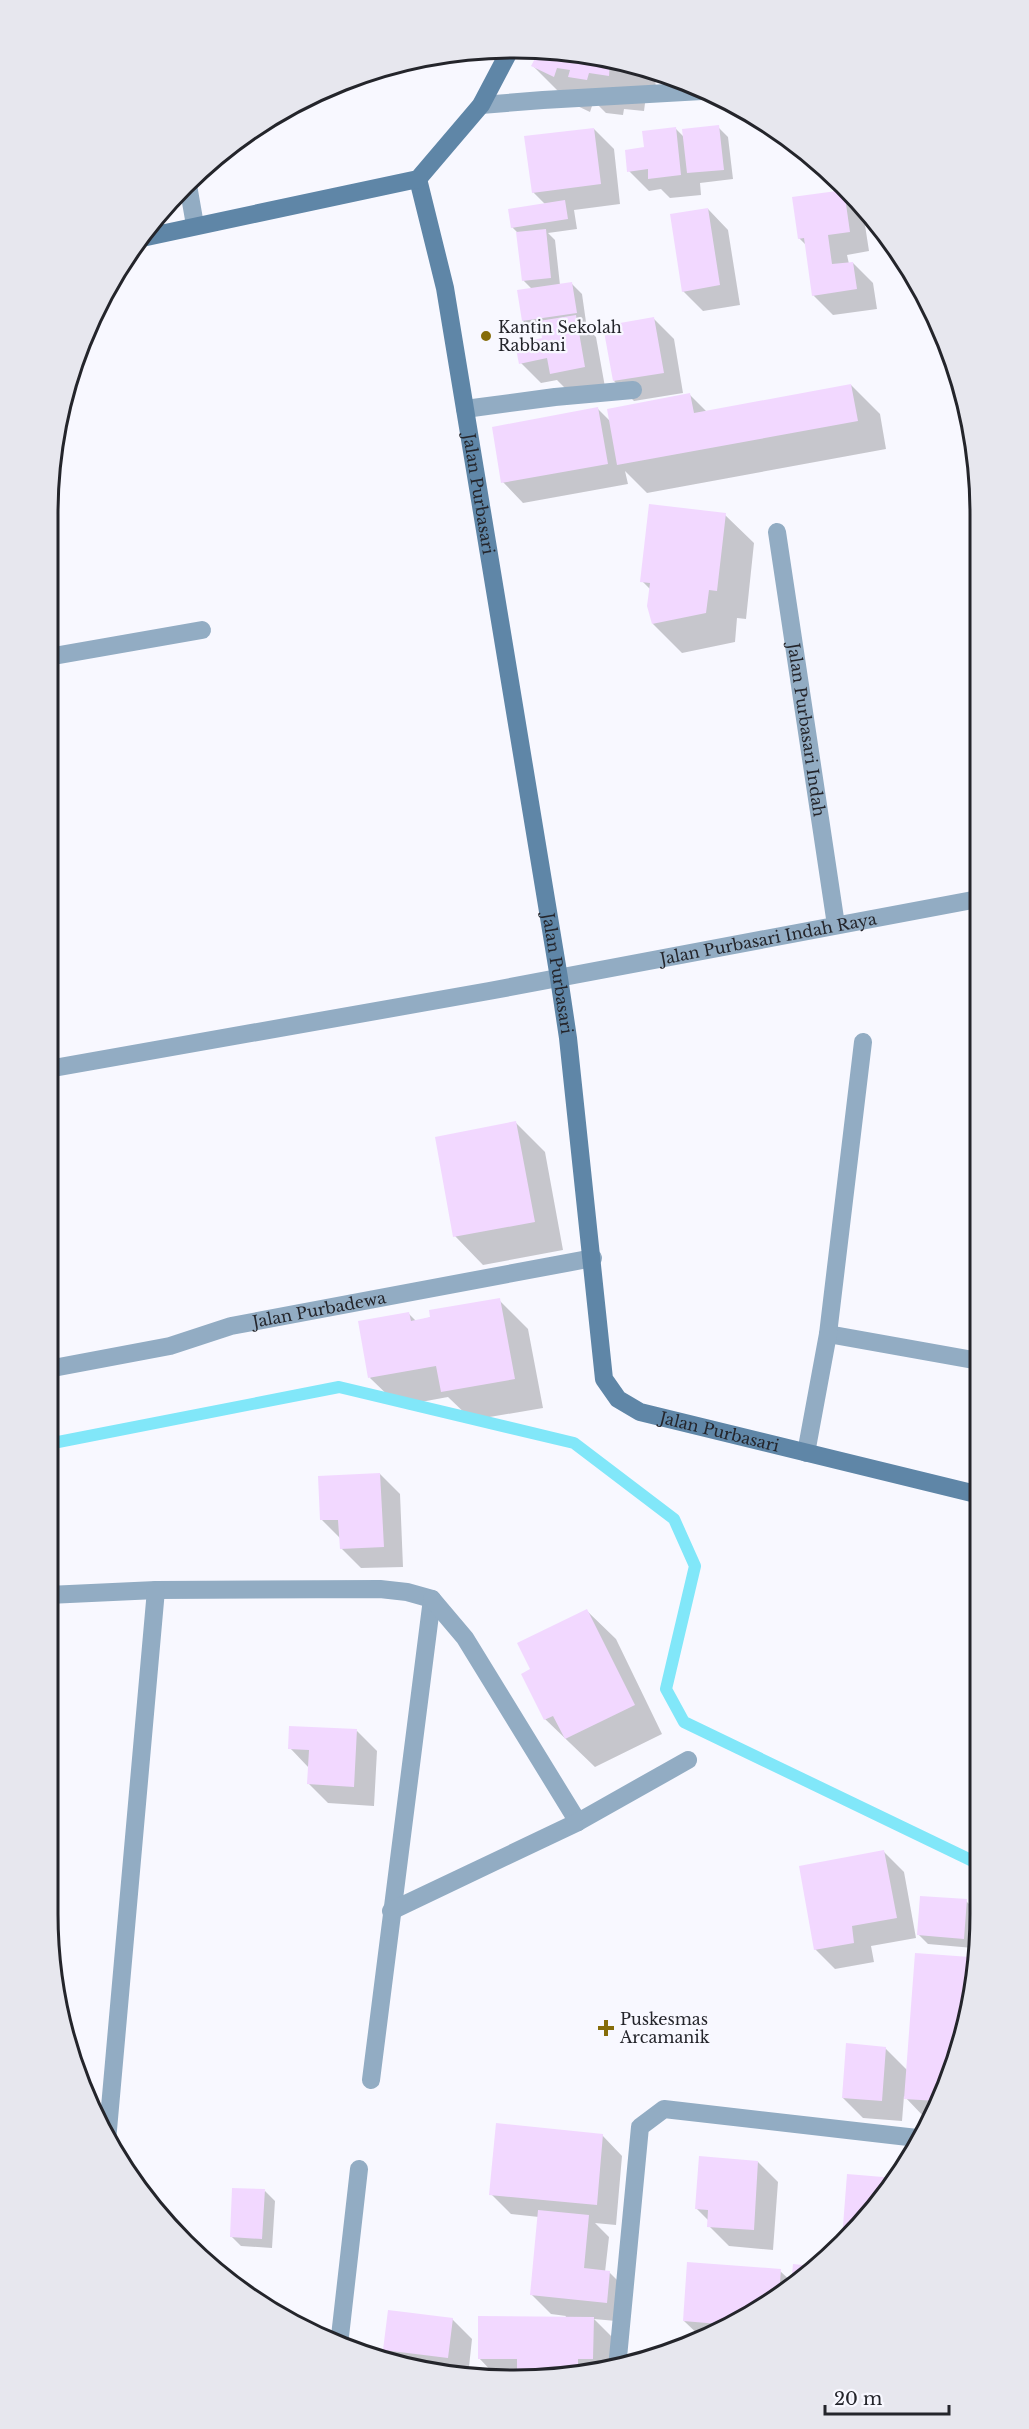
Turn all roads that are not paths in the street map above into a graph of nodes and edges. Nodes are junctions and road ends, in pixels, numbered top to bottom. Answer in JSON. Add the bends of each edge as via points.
{"nodes":[{"id":1,"x":506,"y":58,"type":"edge"},
{"id":2,"x":686,"y":92,"type":"edge"},
{"id":3,"x":481,"y":105,"type":"junction"},
{"id":4,"x":418,"y":179,"type":"junction"},
{"id":5,"x":190,"y":194,"type":"edge"},
{"id":6,"x":195,"y":225,"type":"junction"},
{"id":7,"x":155,"y":235,"type":"edge"},
{"id":8,"x":633,"y":390,"type":"dead end"},
{"id":9,"x":465,"y":409,"type":"junction"},
{"id":10,"x":777,"y":532,"type":"dead end"},
{"id":11,"x":202,"y":630,"type":"dead end"},
{"id":12,"x":58,"y":655,"type":"edge"},
{"id":13,"x":970,"y":900,"type":"edge"},
{"id":14,"x":836,"y":925,"type":"junction"},
{"id":15,"x":559,"y":978,"type":"junction"},
{"id":16,"x":863,"y":1042,"type":"dead end"},
{"id":17,"x":58,"y":1067,"type":"edge"},
{"id":18,"x":593,"y":1258,"type":"junction"},
{"id":19,"x":828,"y":1334,"type":"junction"},
{"id":20,"x":970,"y":1358,"type":"edge"},
{"id":21,"x":58,"y":1367,"type":"edge"},
{"id":22,"x":806,"y":1453,"type":"junction"},
{"id":23,"x":970,"y":1493,"type":"edge"},
{"id":24,"x":156,"y":1590,"type":"junction"},
{"id":25,"x":58,"y":1595,"type":"edge"},
{"id":26,"x":432,"y":1599,"type":"junction"},
{"id":27,"x":688,"y":1760,"type":"dead end"},
{"id":28,"x":578,"y":1822,"type":"junction"},
{"id":29,"x":391,"y":1911,"type":"junction"},
{"id":30,"x":371,"y":2080,"type":"dead end"},
{"id":31,"x":109,"y":2121,"type":"edge"},
{"id":32,"x":911,"y":2137,"type":"edge"},
{"id":33,"x":359,"y":2169,"type":"dead end"},
{"id":34,"x":340,"y":2336,"type":"edge"},
{"id":35,"x":618,"y":2359,"type":"edge"}],
"edges":[{"from":1,"to":3,"type":"street"},
{"from":2,"to":3,"type":"street"},
{"from":3,"to":4,"type":"street"},
{"from":4,"to":6,"type":"street"},
{"from":4,"to":9,"type":"street","name":"Jalan Purbasari","via":[[445,288]]},
{"from":5,"to":6,"type":"street"},
{"from":6,"to":7,"type":"street"},
{"from":8,"to":9,"type":"street"},
{"from":9,"to":15,"type":"street","name":"Jalan Purbasari"},
{"from":10,"to":14,"type":"street","name":"Jalan Purbasari Indah"},
{"from":11,"to":12,"type":"street"},
{"from":13,"to":14,"type":"street","name":"Jalan Purbasari Indah Raya"},
{"from":14,"to":15,"type":"street","name":"Jalan Purbasari Indah Raya"},
{"from":15,"to":17,"type":"street","name":"Jalan Purbasari Indah Raya"},
{"from":15,"to":18,"type":"street","name":"Jalan Purbasari"},
{"from":16,"to":19,"type":"street"},
{"from":18,"to":21,"type":"street","name":"Jalan Purbadewa","via":[[231,1326],[170,1346]]},
{"from":18,"to":22,"type":"street","name":"Jalan Purbasari","via":[[604,1379],[618,1399],[640,1412]]},
{"from":19,"to":20,"type":"street"},
{"from":19,"to":22,"type":"street"},
{"from":22,"to":23,"type":"street","name":"Jalan Purbasari"},
{"from":24,"to":25,"type":"street"},
{"from":24,"to":26,"type":"street","via":[[380,1588]]},
{"from":24,"to":31,"type":"street"},
{"from":26,"to":28,"type":"street","via":[[465,1638]]},
{"from":26,"to":29,"type":"street"},
{"from":27,"to":28,"type":"street"},
{"from":28,"to":29,"type":"street"},
{"from":29,"to":30,"type":"street"},
{"from":32,"to":35,"type":"street","via":[[664,2109],[640,2127]]},
{"from":33,"to":34,"type":"street"}]}
